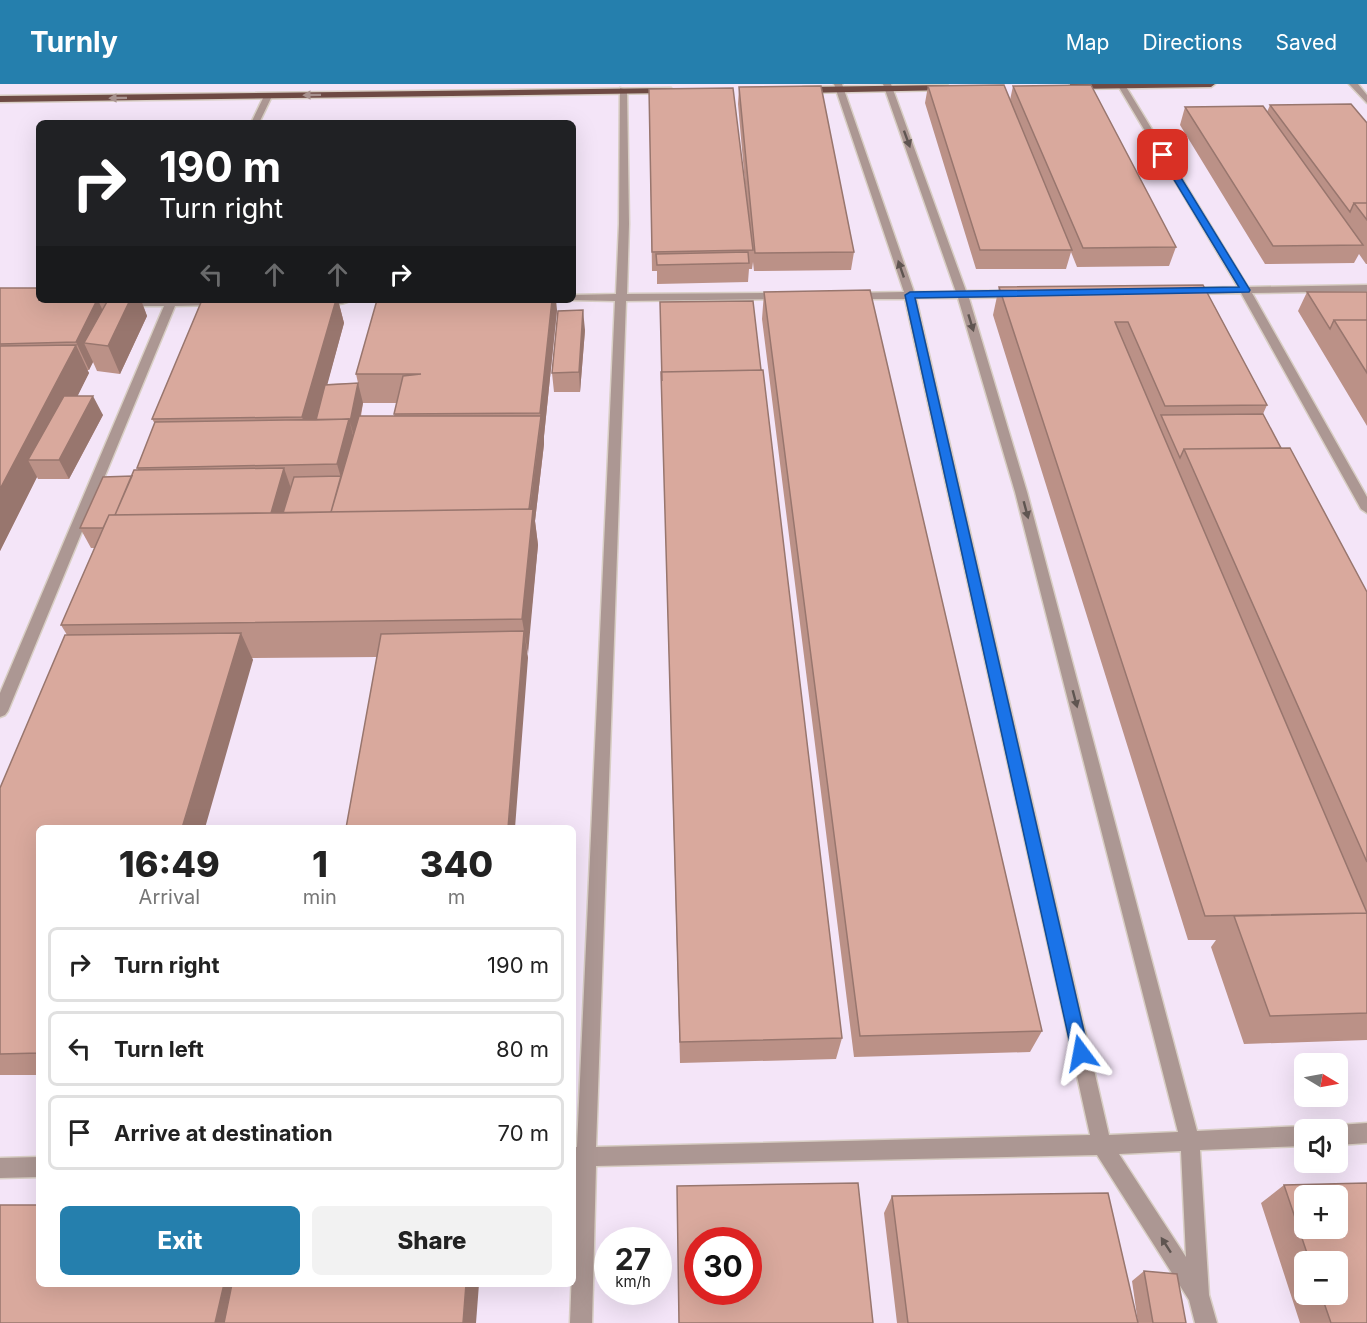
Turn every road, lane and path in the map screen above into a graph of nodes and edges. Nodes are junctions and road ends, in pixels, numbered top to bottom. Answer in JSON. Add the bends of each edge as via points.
{"nodes":[{"id":1,"x":1211,"y":84,"type":"edge"},
{"id":2,"x":1353,"y":84,"type":"edge"},
{"id":3,"x":1121,"y":85,"type":"edge"},
{"id":4,"x":1063,"y":86,"type":"edge"},
{"id":5,"x":839,"y":87,"type":"edge"},
{"id":6,"x":888,"y":87,"type":"edge"},
{"id":7,"x":958,"y":88,"type":"edge"},
{"id":8,"x":623,"y":90,"type":"junction"},
{"id":9,"x":680,"y":90,"type":"edge"},
{"id":10,"x":794,"y":90,"type":"edge"},
{"id":11,"x":268,"y":96,"type":"junction"},
{"id":12,"x":0,"y":99,"type":"edge"},
{"id":13,"x":1367,"y":100,"type":"edge"},
{"id":14,"x":256,"y":120,"type":"edge"},
{"id":15,"x":1367,"y":288,"type":"edge"},
{"id":16,"x":1245,"y":290,"type":"junction"},
{"id":17,"x":1174,"y":291,"type":"edge"},
{"id":18,"x":1033,"y":293,"type":"edge"},
{"id":19,"x":962,"y":294,"type":"junction"},
{"id":20,"x":910,"y":295,"type":"junction"},
{"id":21,"x":794,"y":296,"type":"edge"},
{"id":22,"x":840,"y":296,"type":"edge"},
{"id":23,"x":576,"y":298,"type":"edge"},
{"id":24,"x":619,"y":298,"type":"junction"},
{"id":25,"x":128,"y":303,"type":"edge"},
{"id":26,"x":170,"y":303,"type":"edge"},
{"id":27,"x":107,"y":304,"type":"edge"},
{"id":28,"x":1367,"y":509,"type":"edge"},
{"id":29,"x":0,"y":711,"type":"edge"},
{"id":30,"x":1367,"y":1133,"type":"edge"},
{"id":31,"x":1348,"y":1134,"type":"edge"},
{"id":32,"x":1294,"y":1136,"type":"edge"},
{"id":33,"x":1190,"y":1141,"type":"junction"},
{"id":34,"x":1102,"y":1145,"type":"junction"},
{"id":35,"x":579,"y":1157,"type":"edge"},
{"id":36,"x":36,"y":1167,"type":"edge"},
{"id":37,"x":0,"y":1168,"type":"edge"},
{"id":38,"x":1198,"y":1295,"type":"junction"},
{"id":39,"x":581,"y":1323,"type":"edge"},
{"id":40,"x":1206,"y":1323,"type":"edge"}],
"edges":[{"from":1,"to":3,"type":"main road"},
{"from":2,"to":13,"type":"street"},
{"from":3,"to":4,"type":"main road"},
{"from":3,"to":16,"type":"street"},
{"from":5,"to":6,"type":"main road"},
{"from":5,"to":10,"type":"main road"},
{"from":20,"to":5,"type":"street","one_way":true},
{"from":6,"to":7,"type":"main road"},
{"from":6,"to":19,"type":"street","one_way":true},
{"from":8,"to":9,"type":"main road"},
{"from":8,"to":11,"type":"main road","one_way":true},
{"from":8,"to":24,"type":"street","via":[[624,224]]},
{"from":11,"to":12,"type":"main road","one_way":true},
{"from":11,"to":14,"type":"street"},
{"from":15,"to":16,"type":"street"},
{"from":16,"to":17,"type":"street"},
{"from":16,"to":28,"type":"street"},
{"from":18,"to":19,"type":"street"},
{"from":19,"to":20,"type":"street"},
{"from":19,"to":33,"type":"street","one_way":true,"via":[[1021,492]]},
{"from":20,"to":22,"type":"street"},
{"from":20,"to":34,"type":"street"},
{"from":21,"to":24,"type":"street"},
{"from":23,"to":24,"type":"street"},
{"from":24,"to":35,"type":"street"},
{"from":25,"to":27,"type":"street"},
{"from":26,"to":29,"type":"street"},
{"from":30,"to":31,"type":"street"},
{"from":32,"to":33,"type":"street"},
{"from":33,"to":34,"type":"street"},
{"from":33,"to":38,"type":"street"},
{"from":34,"to":35,"type":"street"},
{"from":38,"to":34,"type":"street","one_way":true},
{"from":35,"to":39,"type":"street"},
{"from":36,"to":37,"type":"street"},
{"from":38,"to":40,"type":"street"}]}
